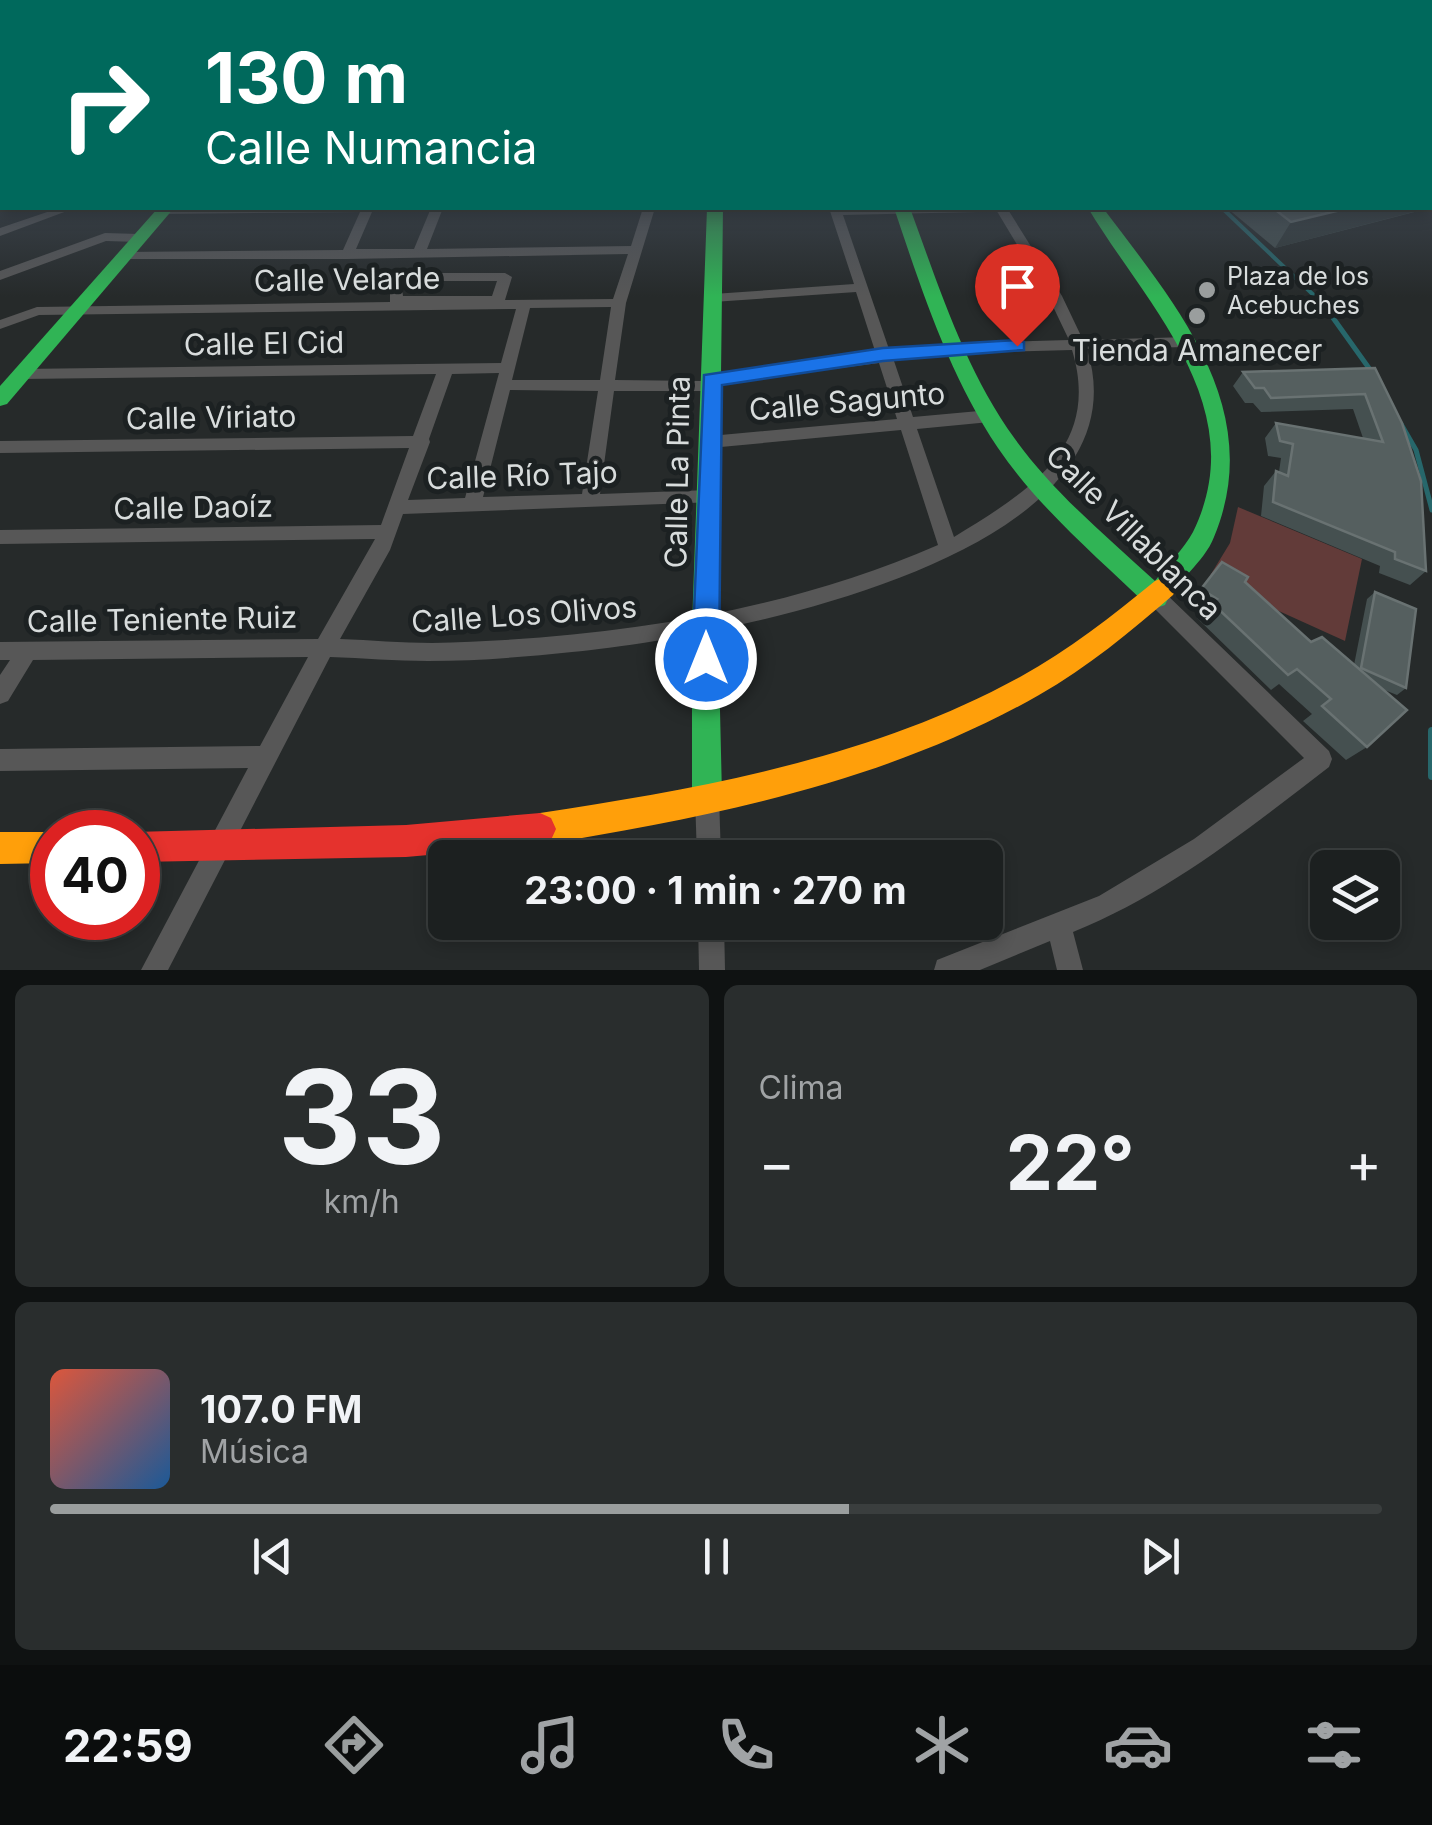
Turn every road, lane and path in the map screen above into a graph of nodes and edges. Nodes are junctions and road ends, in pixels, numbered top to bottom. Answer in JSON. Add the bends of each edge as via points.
{"nodes":[{"id":1,"x":63,"y":210,"type":"edge"},
{"id":2,"x":164,"y":210,"type":"edge"},
{"id":3,"x":367,"y":210,"type":"edge"},
{"id":4,"x":435,"y":210,"type":"edge"},
{"id":5,"x":649,"y":210,"type":"edge"},
{"id":6,"x":716,"y":210,"type":"edge"},
{"id":7,"x":835,"y":210,"type":"edge"},
{"id":8,"x":903,"y":210,"type":"edge"},
{"id":9,"x":1002,"y":210,"type":"edge"},
{"id":10,"x":1095,"y":210,"type":"edge"},
{"id":11,"x":0,"y":232,"type":"edge"},
{"id":12,"x":139,"y":238,"type":"junction"},
{"id":13,"x":637,"y":250,"type":"junction"},
{"id":14,"x":347,"y":254,"type":"junction"},
{"id":15,"x":371,"y":254,"type":"junction"},
{"id":16,"x":418,"y":254,"type":"junction"},
{"id":17,"x":123,"y":256,"type":"junction"},
{"id":18,"x":0,"y":276,"type":"edge"},
{"id":19,"x":386,"y":279,"type":"junction"},
{"id":20,"x":861,"y":288,"type":"junction"},
{"id":21,"x":713,"y":298,"type":"junction"},
{"id":22,"x":619,"y":302,"type":"junction"},
{"id":23,"x":524,"y":304,"type":"junction"},
{"id":24,"x":76,"y":310,"type":"junction"},
{"id":25,"x":0,"y":325,"type":"edge"},
{"id":26,"x":1188,"y":342,"type":"junction"},
{"id":27,"x":1077,"y":344,"type":"junction"},
{"id":28,"x":956,"y":348,"type":"junction"},
{"id":29,"x":883,"y":354,"type":"junction"},
{"id":30,"x":446,"y":368,"type":"junction"},
{"id":31,"x":21,"y":374,"type":"junction"},
{"id":32,"x":505,"y":377,"type":"junction"},
{"id":33,"x":711,"y":383,"type":"junction"},
{"id":34,"x":606,"y":386,"type":"junction"},
{"id":35,"x":0,"y":399,"type":"edge"},
{"id":36,"x":990,"y":416,"type":"junction"},
{"id":37,"x":906,"y":423,"type":"junction"},
{"id":38,"x":422,"y":442,"type":"junction"},
{"id":39,"x":710,"y":442,"type":"junction"},
{"id":40,"x":0,"y":447,"type":"edge"},
{"id":41,"x":1042,"y":488,"type":"junction"},
{"id":42,"x":709,"y":497,"type":"junction"},
{"id":43,"x":590,"y":500,"type":"junction"},
{"id":44,"x":473,"y":503,"type":"junction"},
{"id":45,"x":397,"y":507,"type":"junction"},
{"id":46,"x":387,"y":532,"type":"junction"},
{"id":47,"x":0,"y":537,"type":"edge"},
{"id":48,"x":949,"y":548,"type":"junction"},
{"id":49,"x":1156,"y":597,"type":"junction"},
{"id":50,"x":705,"y":625,"type":"junction"},
{"id":51,"x":324,"y":648,"type":"junction"},
{"id":52,"x":0,"y":651,"type":"edge"},
{"id":53,"x":27,"y":651,"type":"junction"},
{"id":54,"x":0,"y":694,"type":"edge"},
{"id":55,"x":267,"y":757,"type":"junction"},
{"id":56,"x":0,"y":760,"type":"edge"},
{"id":57,"x":707,"y":796,"type":"junction"},
{"id":58,"x":708,"y":840,"type":"edge"},
{"id":59,"x":221,"y":845,"type":"junction"},
{"id":60,"x":160,"y":846,"type":"edge"},
{"id":61,"x":30,"y":847,"type":"edge"},
{"id":62,"x":0,"y":848,"type":"edge"},
{"id":63,"x":1059,"y":927,"type":"junction"},
{"id":64,"x":711,"y":940,"type":"edge"},
{"id":65,"x":154,"y":970,"type":"edge"},
{"id":66,"x":712,"y":970,"type":"edge"},
{"id":67,"x":947,"y":970,"type":"edge"},
{"id":68,"x":1070,"y":970,"type":"edge"}],
"edges":[{"from":1,"to":11,"type":"street"},
{"from":2,"to":12,"type":"street"},
{"from":3,"to":14,"type":"street"},
{"from":4,"to":16,"type":"street"},
{"from":5,"to":13,"type":"street"},
{"from":6,"to":21,"type":"street","name":"Calle La Pinta"},
{"from":7,"to":20,"type":"street"},
{"from":8,"to":28,"type":"street","name":"Calle Villablanca"},
{"from":9,"to":27,"type":"street","name":"Calle Los Olivos"},
{"from":10,"to":26,"type":"street"},
{"from":12,"to":17,"type":"street"},
{"from":12,"to":18,"type":"street","via":[[105,237]]},
{"from":13,"to":16,"type":"street"},
{"from":13,"to":22,"type":"street"},
{"from":14,"to":15,"type":"street"},
{"from":14,"to":17,"type":"street"},
{"from":15,"to":16,"type":"street"},
{"from":15,"to":19,"type":"street","via":[[368,264]]},
{"from":17,"to":24,"type":"street"},
{"from":19,"to":19,"type":"street","via":[[389,277],[505,278],[498,300],[393,300],[397,292]]},
{"from":20,"to":21,"type":"street"},
{"from":20,"to":29,"type":"street"},
{"from":21,"to":33,"type":"street","name":"Calle La Pinta"},
{"from":22,"to":23,"type":"street","name":"Calle Velarde"},
{"from":22,"to":34,"type":"street"},
{"from":23,"to":24,"type":"street","name":"Calle Velarde"},
{"from":23,"to":32,"type":"street"},
{"from":24,"to":25,"type":"street","name":"Calle Velarde","via":[[37,311]]},
{"from":24,"to":31,"type":"street"},
{"from":26,"to":27,"type":"street","name":"Calle El Cid"},
{"from":26,"to":49,"type":"street","via":[[1214,394],[1219,473],[1201,541]]},
{"from":27,"to":28,"type":"street","name":"Calle El Cid"},
{"from":27,"to":41,"type":"street","name":"Calle Los Olivos","via":[[1088,393],[1080,428]]},
{"from":28,"to":29,"type":"street","name":"Calle El Cid"},
{"from":28,"to":36,"type":"street","name":"Calle Villablanca"},
{"from":29,"to":33,"type":"street","name":"Calle El Cid"},
{"from":29,"to":37,"type":"street"},
{"from":30,"to":31,"type":"street","name":"Calle El Cid"},
{"from":30,"to":32,"type":"street","name":"Calle El Cid"},
{"from":30,"to":38,"type":"street"},
{"from":31,"to":35,"type":"street"},
{"from":32,"to":34,"type":"street","name":"Calle El Cid"},
{"from":32,"to":44,"type":"street"},
{"from":33,"to":34,"type":"street","name":"Calle El Cid"},
{"from":33,"to":39,"type":"street","name":"Calle La Pinta"},
{"from":34,"to":43,"type":"street"},
{"from":36,"to":37,"type":"street","name":"Calle Sagunto"},
{"from":36,"to":41,"type":"street","name":"Calle Villablanca"},
{"from":37,"to":39,"type":"street","name":"Calle Sagunto"},
{"from":37,"to":48,"type":"street"},
{"from":38,"to":40,"type":"street","name":"Calle Viriato"},
{"from":38,"to":45,"type":"street"},
{"from":39,"to":42,"type":"street","name":"Calle La Pinta"},
{"from":41,"to":48,"type":"street","name":"Calle Los Olivos","via":[[985,531]]},
{"from":41,"to":49,"type":"street","name":"Calle Villablanca"},
{"from":42,"to":43,"type":"street","name":"Calle Río Tajo"},
{"from":42,"to":50,"type":"street","name":"Calle La Pinta"},
{"from":43,"to":44,"type":"street","name":"Calle Río Tajo"},
{"from":44,"to":45,"type":"street","name":"Calle Río Tajo"},
{"from":45,"to":46,"type":"street"},
{"from":46,"to":47,"type":"street","name":"Calle Daoíz"},
{"from":46,"to":51,"type":"street"},
{"from":48,"to":50,"type":"street","name":"Calle Los Olivos","via":[[887,575]]},
{"from":49,"to":57,"type":"street","via":[[1058,672],[984,710],[801,776]]},
{"from":49,"to":63,"type":"street","name":"Calle Villablanca","via":[[1321,759],[1203,848]]},
{"from":50,"to":51,"type":"street","name":"Calle Los Olivos","via":[[501,648]]},
{"from":50,"to":57,"type":"street","name":"Calle La Pinta"},
{"from":51,"to":53,"type":"street","name":"Calle Teniente Ruiz"},
{"from":51,"to":55,"type":"street"},
{"from":52,"to":53,"type":"street","name":"Calle Teniente Ruiz"},
{"from":53,"to":54,"type":"street"},
{"from":55,"to":56,"type":"street"},
{"from":55,"to":59,"type":"street"},
{"from":57,"to":58,"type":"street","name":"Calle La Pinta"},
{"from":57,"to":59,"type":"street","via":[[499,834]]},
{"from":59,"to":60,"type":"street"},
{"from":59,"to":65,"type":"street"},
{"from":61,"to":62,"type":"street"},
{"from":63,"to":67,"type":"street"},
{"from":63,"to":68,"type":"street"},
{"from":64,"to":66,"type":"street"}]}
